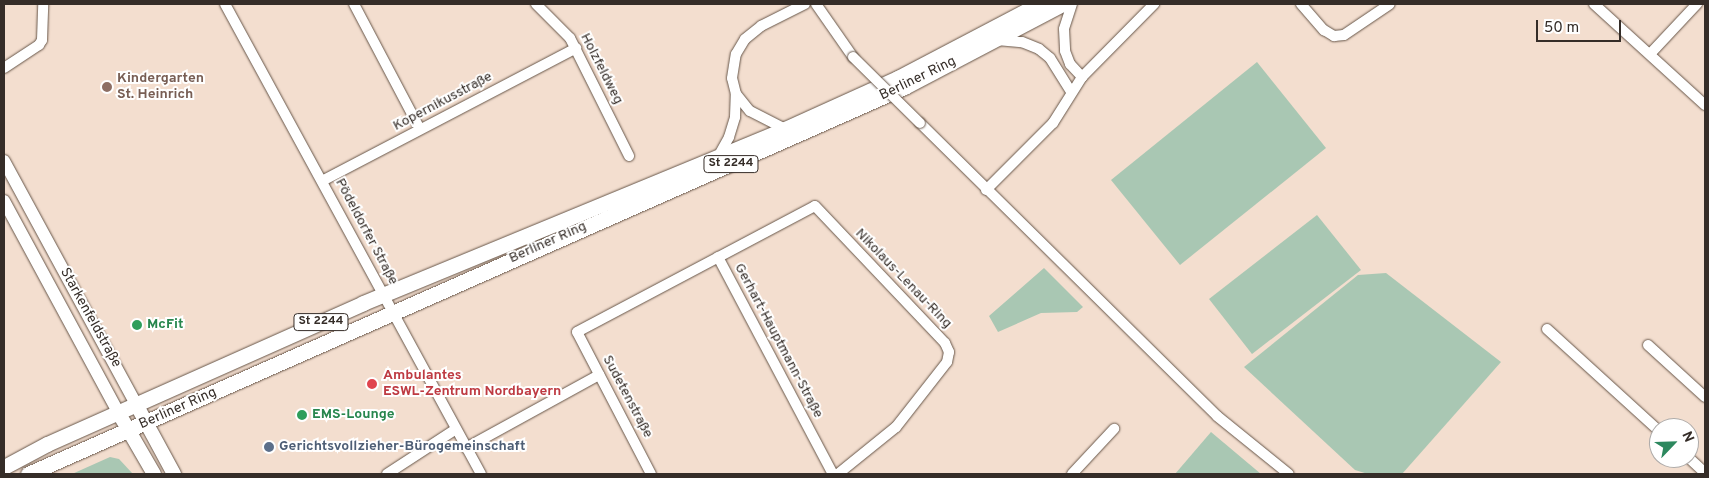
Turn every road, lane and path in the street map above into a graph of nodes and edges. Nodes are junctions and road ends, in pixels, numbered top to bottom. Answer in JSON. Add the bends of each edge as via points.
{"nodes":[{"id":1,"x":43,"y":4,"type":"edge"},
{"id":2,"x":225,"y":4,"type":"edge"},
{"id":3,"x":354,"y":4,"type":"edge"},
{"id":4,"x":536,"y":4,"type":"edge"},
{"id":5,"x":805,"y":4,"type":"edge"},
{"id":6,"x":816,"y":4,"type":"edge"},
{"id":7,"x":1039,"y":4,"type":"edge"},
{"id":8,"x":1062,"y":4,"type":"edge"},
{"id":9,"x":1072,"y":4,"type":"edge"},
{"id":10,"x":1154,"y":4,"type":"edge"},
{"id":11,"x":1301,"y":4,"type":"edge"},
{"id":12,"x":1390,"y":4,"type":"edge"},
{"id":13,"x":1594,"y":4,"type":"edge"},
{"id":14,"x":1697,"y":4,"type":"edge"},
{"id":15,"x":997,"y":40,"type":"junction"},
{"id":16,"x":576,"y":48,"type":"junction"},
{"id":17,"x":1650,"y":54,"type":"junction"},
{"id":18,"x":4,"y":68,"type":"edge"},
{"id":19,"x":1082,"y":77,"type":"junction"},
{"id":20,"x":1071,"y":91,"type":"junction"},
{"id":21,"x":736,"y":94,"type":"junction"},
{"id":22,"x":1705,"y":105,"type":"edge"},
{"id":23,"x":420,"y":129,"type":"junction"},
{"id":24,"x":785,"y":129,"type":"junction"},
{"id":25,"x":629,"y":156,"type":"dead end"},
{"id":26,"x":718,"y":157,"type":"junction"},
{"id":27,"x":4,"y":162,"type":"edge"},
{"id":28,"x":322,"y":181,"type":"junction"},
{"id":29,"x":986,"y":190,"type":"junction"},
{"id":30,"x":4,"y":201,"type":"edge"},
{"id":31,"x":718,"y":256,"type":"junction"},
{"id":32,"x":384,"y":295,"type":"junction"},
{"id":33,"x":394,"y":312,"type":"junction"},
{"id":34,"x":1547,"y":329,"type":"dead end"},
{"id":35,"x":577,"y":332,"type":"joint"},
{"id":36,"x":1648,"y":345,"type":"dead end"},
{"id":37,"x":599,"y":374,"type":"junction"},
{"id":38,"x":1705,"y":397,"type":"edge"},
{"id":39,"x":136,"y":404,"type":"junction"},
{"id":40,"x":118,"y":412,"type":"junction"},
{"id":41,"x":146,"y":422,"type":"junction"},
{"id":42,"x":1649,"y":422,"type":"edge"},
{"id":43,"x":456,"y":429,"type":"junction"},
{"id":44,"x":1114,"y":429,"type":"dead end"},
{"id":45,"x":128,"y":430,"type":"junction"},
{"id":46,"x":466,"y":448,"type":"junction"},
{"id":47,"x":4,"y":467,"type":"edge"},
{"id":48,"x":28,"y":474,"type":"edge"},
{"id":49,"x":154,"y":474,"type":"edge"},
{"id":50,"x":174,"y":474,"type":"edge"},
{"id":51,"x":387,"y":474,"type":"edge"},
{"id":52,"x":481,"y":474,"type":"edge"},
{"id":53,"x":651,"y":474,"type":"edge"},
{"id":54,"x":833,"y":474,"type":"edge"},
{"id":55,"x":838,"y":474,"type":"edge"},
{"id":56,"x":1072,"y":474,"type":"edge"},
{"id":57,"x":1289,"y":474,"type":"edge"}],
"edges":[{"from":1,"to":18,"type":"street","via":[[42,40],[39,45]]},
{"from":2,"to":28,"type":"street","name":"Pödeldorfer Straße"},
{"from":3,"to":23,"type":"street"},
{"from":4,"to":16,"type":"street","name":"Holzfeldweg"},
{"from":5,"to":21,"type":"street","via":[[760,26],[745,39],[736,54],[732,78]]},
{"from":6,"to":29,"type":"street","bridge":true,"via":[[853,57]]},
{"from":7,"to":24,"type":"main road","name":"Berliner Ring","number":"St 2244","via":[[898,78]]},
{"from":8,"to":15,"type":"main road","name":"Berliner Ring","number":"St 2244"},
{"from":9,"to":19,"type":"street","via":[[1064,29],[1065,51],[1070,64]]},
{"from":10,"to":19,"type":"street"},
{"from":11,"to":12,"type":"street","via":[[1324,30],[1334,36],[1344,35]]},
{"from":13,"to":17,"type":"street"},
{"from":14,"to":17,"type":"street"},
{"from":15,"to":20,"type":"street","via":[[1022,42],[1038,49],[1050,58]]},
{"from":15,"to":33,"type":"main road","name":"Berliner Ring","number":"St 2244","via":[[904,87]]},
{"from":16,"to":23,"type":"street","name":"Kopernikusstraße"},
{"from":16,"to":25,"type":"street","name":"Holzfeldweg"},
{"from":17,"to":22,"type":"street"},
{"from":19,"to":20,"type":"street"},
{"from":20,"to":29,"type":"street","via":[[1053,123]]},
{"from":21,"to":24,"type":"street","via":[[750,111]]},
{"from":21,"to":26,"type":"street","via":[[735,117]]},
{"from":23,"to":28,"type":"street","name":"Kopernikusstraße"},
{"from":24,"to":26,"type":"main road","name":"Berliner Ring","number":"St 2244"},
{"from":26,"to":32,"type":"main road","name":"Berliner Ring","number":"St 2244"},
{"from":27,"to":39,"type":"street","name":"Starkenfeldstraße"},
{"from":28,"to":32,"type":"street","name":"Pödeldorfer Straße"},
{"from":29,"to":57,"type":"street","via":[[1217,416]]},
{"from":30,"to":40,"type":"street","name":"Starkenfeldstraße"},
{"from":31,"to":35,"type":"street","name":"Gerhart-Hauptmann-Straße"},
{"from":31,"to":54,"type":"street","name":"Gerhart-Hauptmann-Straße"},
{"from":31,"to":55,"type":"street","name":"Nikolaus-Lenau-Ring","via":[[815,206],[945,343],[949,352],[947,362],[896,427]]},
{"from":32,"to":33,"type":"street","name":"Pödeldorfer Straße"},
{"from":32,"to":39,"type":"main road","name":"Berliner Ring","number":"St 2244"},
{"from":33,"to":41,"type":"main road","name":"Berliner Ring","number":"St 2244"},
{"from":33,"to":43,"type":"street","name":"Pödeldorfer Straße"},
{"from":34,"to":42,"type":"street"},
{"from":35,"to":37,"type":"street","name":"Sudetenstraße"},
{"from":36,"to":38,"type":"street"},
{"from":37,"to":46,"type":"street"},
{"from":37,"to":53,"type":"street","name":"Sudetenstraße"},
{"from":39,"to":40,"type":"main road","name":"Berliner Ring","number":"St 2244"},
{"from":39,"to":41,"type":"main road","name":"Starkenfeldstraße"},
{"from":40,"to":45,"type":"main road","name":"Starkenfeldstraße"},
{"from":40,"to":47,"type":"main road","name":"Berliner Ring","number":"St 2244"},
{"from":41,"to":45,"type":"main road","name":"Berliner Ring","number":"St 2244"},
{"from":41,"to":50,"type":"main road","name":"Starkenfeldstraße"},
{"from":43,"to":46,"type":"street","name":"Pödeldorfer Straße"},
{"from":43,"to":51,"type":"street"},
{"from":44,"to":56,"type":"street"},
{"from":45,"to":48,"type":"main road","name":"Berliner Ring","number":"St 2244"},
{"from":45,"to":49,"type":"main road","name":"Starkenfeldstraße"},
{"from":46,"to":52,"type":"street","name":"Pödeldorfer Straße"}]}
